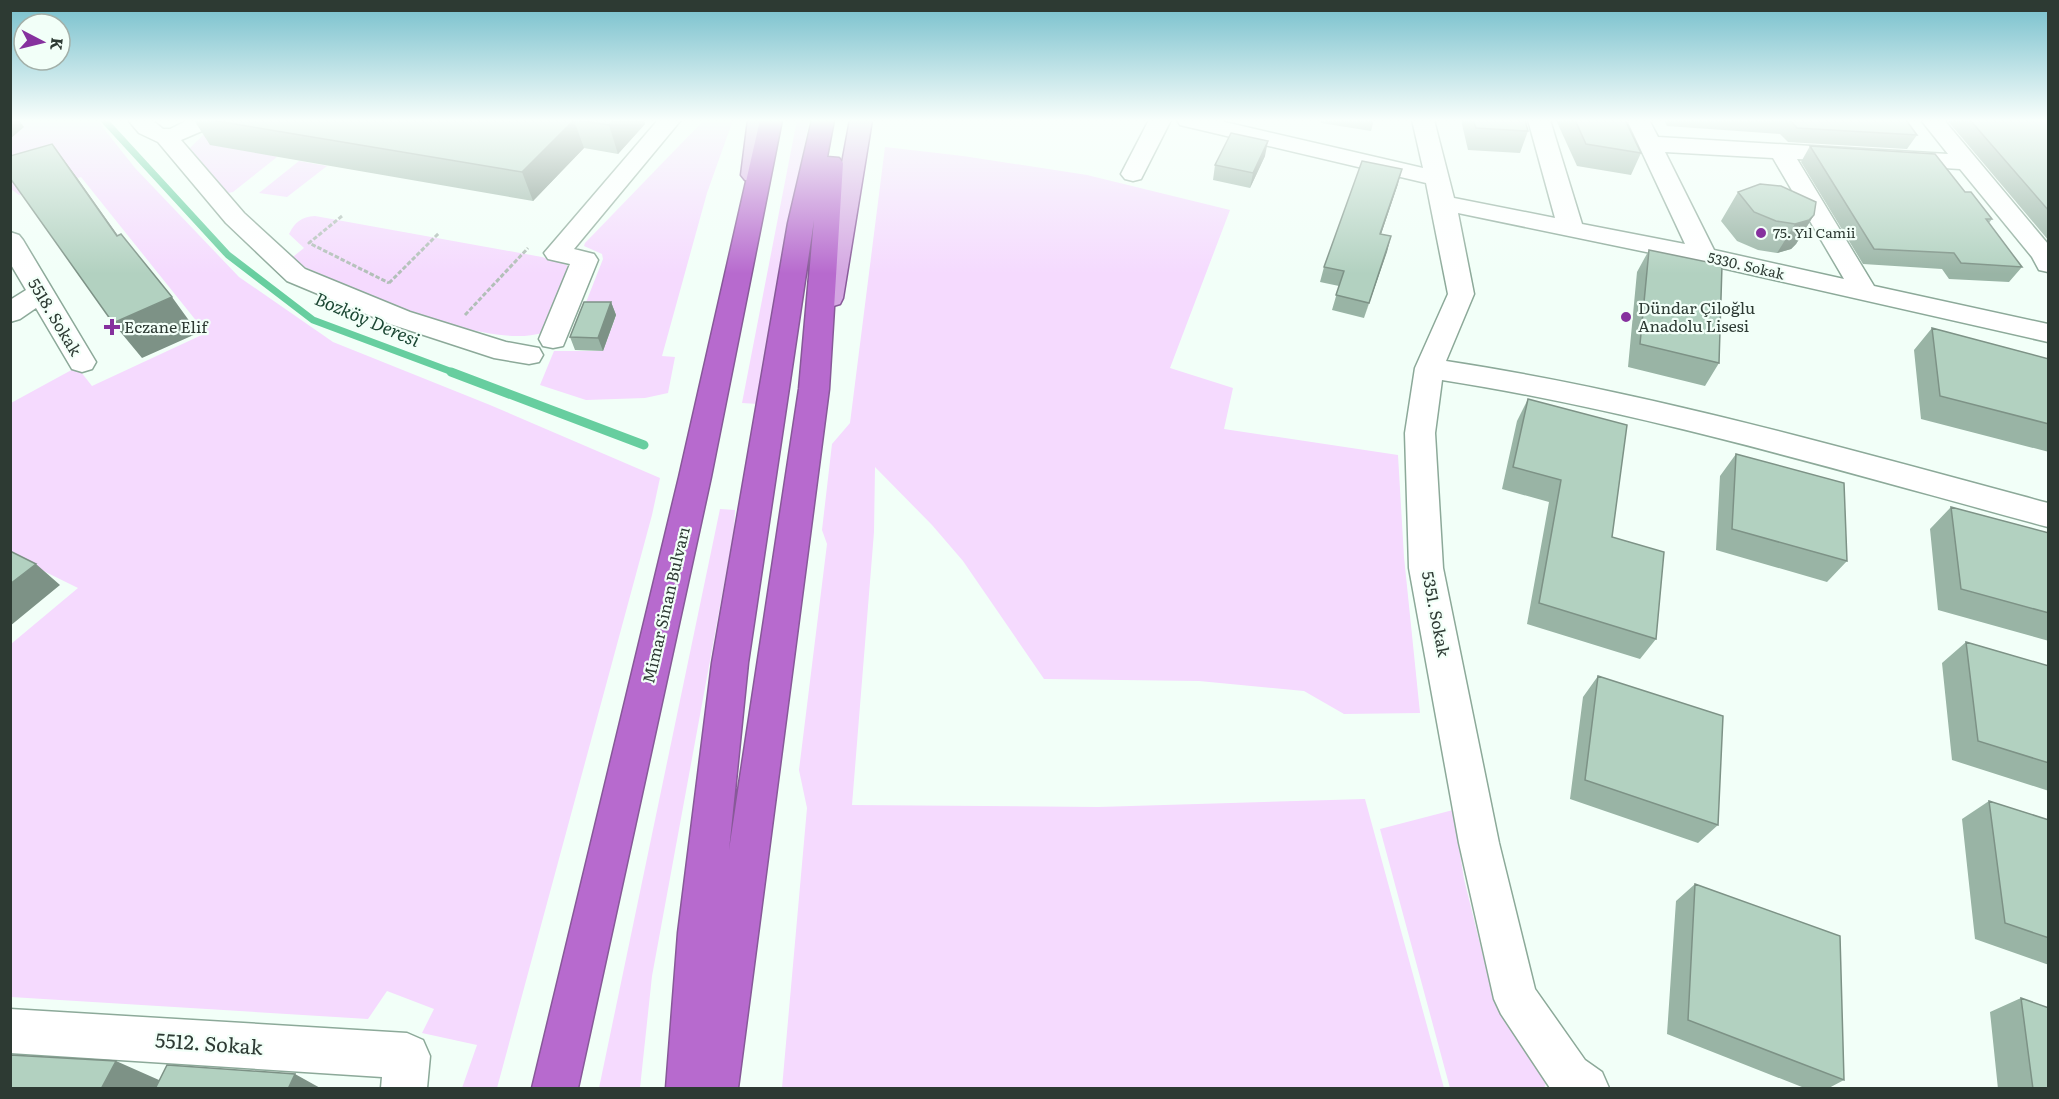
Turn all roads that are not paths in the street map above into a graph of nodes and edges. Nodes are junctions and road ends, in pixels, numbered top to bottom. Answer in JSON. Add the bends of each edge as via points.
{"nodes":[{"id":1,"x":195,"y":171,"type":"edge"},
{"id":2,"x":626,"y":171,"type":"edge"},
{"id":3,"x":753,"y":171,"type":"edge"},
{"id":4,"x":760,"y":171,"type":"edge"},
{"id":5,"x":812,"y":171,"type":"edge"},
{"id":6,"x":830,"y":171,"type":"edge"},
{"id":7,"x":852,"y":171,"type":"edge"},
{"id":8,"x":1134,"y":171,"type":"edge"},
{"id":9,"x":1373,"y":171,"type":"edge"},
{"id":10,"x":1435,"y":171,"type":"edge"},
{"id":11,"x":1554,"y":171,"type":"edge"},
{"id":12,"x":1665,"y":171,"type":"edge"},
{"id":13,"x":1793,"y":171,"type":"edge"},
{"id":14,"x":1972,"y":171,"type":"edge"},
{"id":15,"x":1133,"y":174,"type":"dead end"},
{"id":16,"x":1440,"y":190,"type":"junction"},
{"id":17,"x":747,"y":229,"type":"junction"},
{"id":18,"x":1571,"y":229,"type":"junction"},
{"id":19,"x":10,"y":240,"type":"edge"},
{"id":20,"x":1704,"y":256,"type":"junction"},
{"id":21,"x":2049,"y":264,"type":"edge"},
{"id":22,"x":40,"y":293,"type":"junction"},
{"id":23,"x":1866,"y":294,"type":"junction"},
{"id":24,"x":10,"y":313,"type":"edge"},
{"id":25,"x":2049,"y":333,"type":"edge"},
{"id":26,"x":553,"y":339,"type":"dead end"},
{"id":27,"x":529,"y":355,"type":"dead end"},
{"id":28,"x":82,"y":362,"type":"dead end"},
{"id":29,"x":1429,"y":368,"type":"junction"},
{"id":30,"x":814,"y":389,"type":"junction"},
{"id":31,"x":2049,"y":515,"type":"edge"},
{"id":32,"x":12,"y":1034,"type":"edge"},
{"id":33,"x":405,"y":1072,"type":"edge"},
{"id":34,"x":555,"y":1089,"type":"edge"},
{"id":35,"x":689,"y":1089,"type":"edge"},
{"id":36,"x":715,"y":1089,"type":"edge"},
{"id":37,"x":1586,"y":1089,"type":"edge"}],
"edges":[{"from":1,"to":27,"type":"street","via":[[235,218],[296,275],[448,333]]},
{"from":2,"to":26,"type":"street","via":[[557,253],[585,260]]},
{"from":3,"to":17,"type":"main road"},
{"from":4,"to":17,"type":"highway","name":"Mimar Sinan Bulvarı"},
{"from":5,"to":35,"type":"highway","via":[[730,663],[699,933]]},
{"from":6,"to":30,"type":"highway"},
{"from":7,"to":30,"type":"main road"},
{"from":8,"to":15,"type":"street"},
{"from":9,"to":16,"type":"street","name":"5330. Sokak"},
{"from":10,"to":16,"type":"street","name":"5351. Sokak"},
{"from":11,"to":18,"type":"street"},
{"from":12,"to":20,"type":"street"},
{"from":13,"to":23,"type":"street"},
{"from":14,"to":21,"type":"street"},
{"from":16,"to":18,"type":"street","name":"5330. Sokak"},
{"from":16,"to":29,"type":"street","name":"5351. Sokak","via":[[1461,294]]},
{"from":17,"to":34,"type":"highway","name":"Mimar Sinan Bulvarı","via":[[695,477]]},
{"from":18,"to":20,"type":"street","name":"5330. Sokak"},
{"from":19,"to":22,"type":"street","name":"5518. Sokak"},
{"from":20,"to":23,"type":"street","name":"5330. Sokak"},
{"from":22,"to":24,"type":"street"},
{"from":22,"to":28,"type":"street","name":"5518. Sokak"},
{"from":23,"to":25,"type":"street","name":"5330. Sokak"},
{"from":29,"to":31,"type":"street","via":[[1525,382],[1719,428]]},
{"from":29,"to":37,"type":"street","name":"5351. Sokak","via":[[1420,433],[1426,568],[1479,843],[1516,999],[1569,1076]]},
{"from":30,"to":36,"type":"highway"},
{"from":32,"to":33,"type":"street","name":"5512. Sokak"}]}
